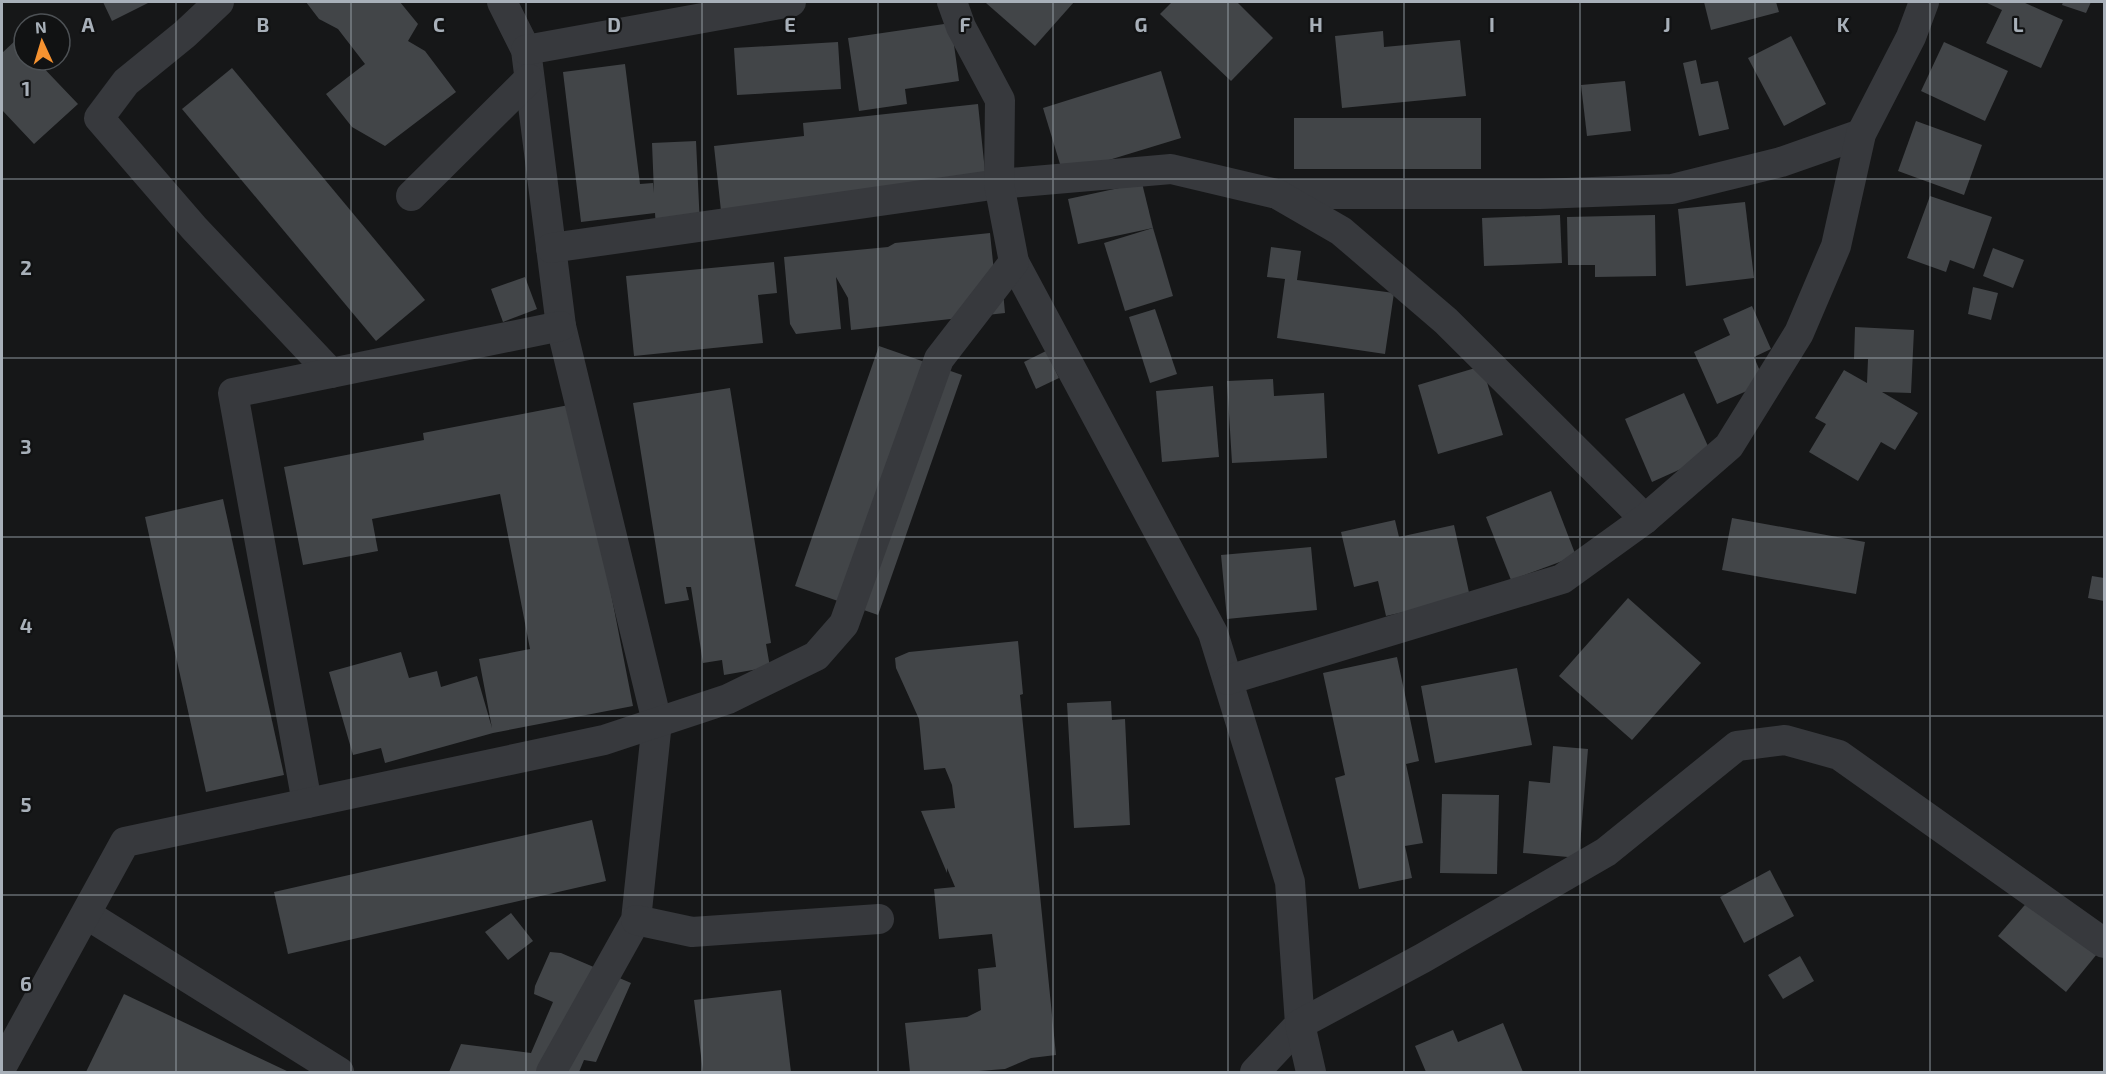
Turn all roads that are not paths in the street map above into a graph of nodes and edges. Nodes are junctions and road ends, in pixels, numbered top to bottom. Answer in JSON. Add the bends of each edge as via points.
{"nodes":[{"id":1,"x":219,"y":2,"type":"edge"},
{"id":2,"x":502,"y":2,"type":"edge"},
{"id":3,"x":791,"y":2,"type":"edge"},
{"id":4,"x":952,"y":2,"type":"edge"},
{"id":5,"x":1924,"y":2,"type":"edge"},
{"id":6,"x":528,"y":64,"type":"junction"},
{"id":7,"x":1861,"y":134,"type":"junction"},
{"id":8,"x":999,"y":184,"type":"junction"},
{"id":9,"x":1277,"y":194,"type":"junction"},
{"id":10,"x":411,"y":196,"type":"dead end"},
{"id":11,"x":551,"y":248,"type":"junction"},
{"id":12,"x":1014,"y":262,"type":"junction"},
{"id":13,"x":561,"y":326,"type":"junction"},
{"id":14,"x":331,"y":373,"type":"junction"},
{"id":15,"x":1645,"y":519,"type":"junction"},
{"id":16,"x":1228,"y":680,"type":"junction"},
{"id":17,"x":657,"y":722,"type":"junction"},
{"id":18,"x":307,"y":803,"type":"junction"},
{"id":19,"x":86,"y":914,"type":"junction"},
{"id":20,"x":879,"y":919,"type":"dead end"},
{"id":21,"x":636,"y":920,"type":"junction"},
{"id":22,"x":2104,"y":943,"type":"edge"},
{"id":23,"x":1300,"y":1024,"type":"junction"},
{"id":24,"x":2,"y":1066,"type":"edge"},
{"id":25,"x":339,"y":1072,"type":"edge"},
{"id":26,"x":551,"y":1072,"type":"edge"},
{"id":27,"x":1255,"y":1072,"type":"edge"},
{"id":28,"x":1311,"y":1072,"type":"edge"}],
"edges":[{"from":1,"to":14,"type":"street","via":[[126,82],[99,118],[194,228]]},
{"from":2,"to":6,"type":"street"},
{"from":3,"to":6,"type":"street"},
{"from":4,"to":8,"type":"street","via":[[1000,100]]},
{"from":5,"to":7,"type":"street","via":[[1911,37]]},
{"from":6,"to":10,"type":"street"},
{"from":6,"to":11,"type":"street"},
{"from":7,"to":9,"type":"street","via":[[1781,162],[1672,189],[1540,194]]},
{"from":7,"to":15,"type":"street","via":[[1836,246],[1799,333],[1729,446]]},
{"from":8,"to":9,"type":"street","via":[[1171,169]]},
{"from":8,"to":11,"type":"street"},
{"from":8,"to":12,"type":"street"},
{"from":9,"to":15,"type":"street","via":[[1341,231],[1446,321]]},
{"from":11,"to":13,"type":"street"},
{"from":12,"to":16,"type":"street","via":[[1213,633]]},
{"from":12,"to":17,"type":"street","via":[[939,359],[844,624],[816,656],[728,699]]},
{"from":13,"to":14,"type":"street"},
{"from":13,"to":17,"type":"street"},
{"from":14,"to":18,"type":"street","via":[[233,393]]},
{"from":15,"to":16,"type":"street","via":[[1562,579]]},
{"from":16,"to":23,"type":"street","via":[[1290,882]]},
{"from":17,"to":18,"type":"street","via":[[604,740]]},
{"from":17,"to":21,"type":"street"},
{"from":18,"to":19,"type":"street","via":[[125,842]]},
{"from":19,"to":24,"type":"street"},
{"from":19,"to":25,"type":"street"},
{"from":20,"to":21,"type":"street","via":[[692,932]]},
{"from":21,"to":26,"type":"street"},
{"from":22,"to":23,"type":"street","via":[[1839,755],[1785,740],[1737,746],[1606,852]]},
{"from":23,"to":27,"type":"street"},
{"from":23,"to":28,"type":"street"}]}
